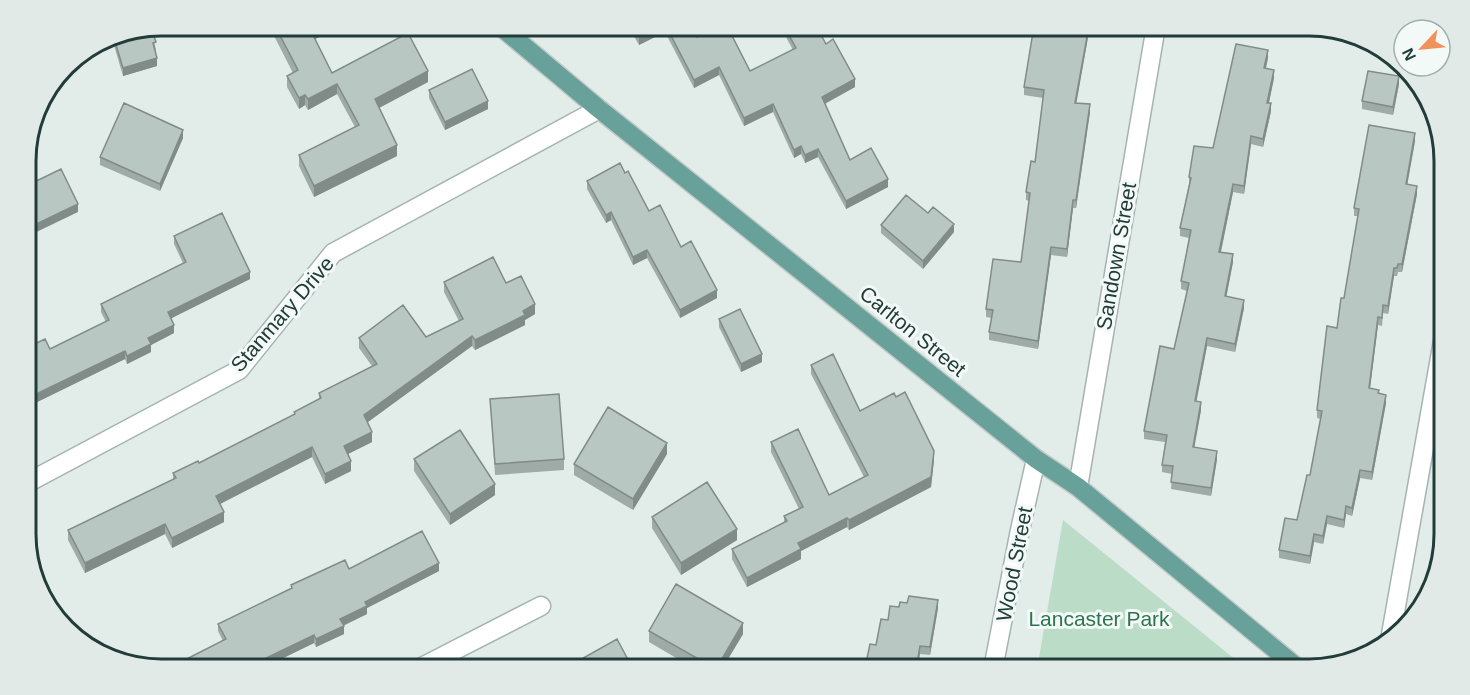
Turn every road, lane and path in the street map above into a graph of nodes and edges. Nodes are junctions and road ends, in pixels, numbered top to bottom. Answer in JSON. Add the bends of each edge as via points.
{"nodes":[{"id":1,"x":512,"y":36,"type":"edge"},
{"id":2,"x":1154,"y":36,"type":"edge"},
{"id":3,"x":599,"y":109,"type":"junction"},
{"id":4,"x":1434,"y":391,"type":"edge"},
{"id":5,"x":1036,"y":459,"type":"junction"},
{"id":6,"x":36,"y":478,"type":"edge"},
{"id":7,"x":1078,"y":487,"type":"junction"},
{"id":8,"x":542,"y":606,"type":"dead end"},
{"id":9,"x":1392,"y":627,"type":"edge"},
{"id":10,"x":438,"y":659,"type":"edge"},
{"id":11,"x":995,"y":659,"type":"edge"},
{"id":12,"x":1287,"y":659,"type":"edge"}],
"edges":[{"from":1,"to":3,"type":"main road","name":"Carlton Street"},
{"from":2,"to":7,"type":"street","name":"Sandown Street"},
{"from":3,"to":5,"type":"main road","name":"Carlton Street"},
{"from":3,"to":6,"type":"street","name":"Stanmary Drive","via":[[333,253],[239,370]]},
{"from":4,"to":9,"type":"street"},
{"from":5,"to":7,"type":"main road","name":"Carlton Street"},
{"from":5,"to":11,"type":"street","name":"Wood Street"},
{"from":7,"to":12,"type":"main road","name":"Carlton Street"},
{"from":8,"to":10,"type":"street"}]}
